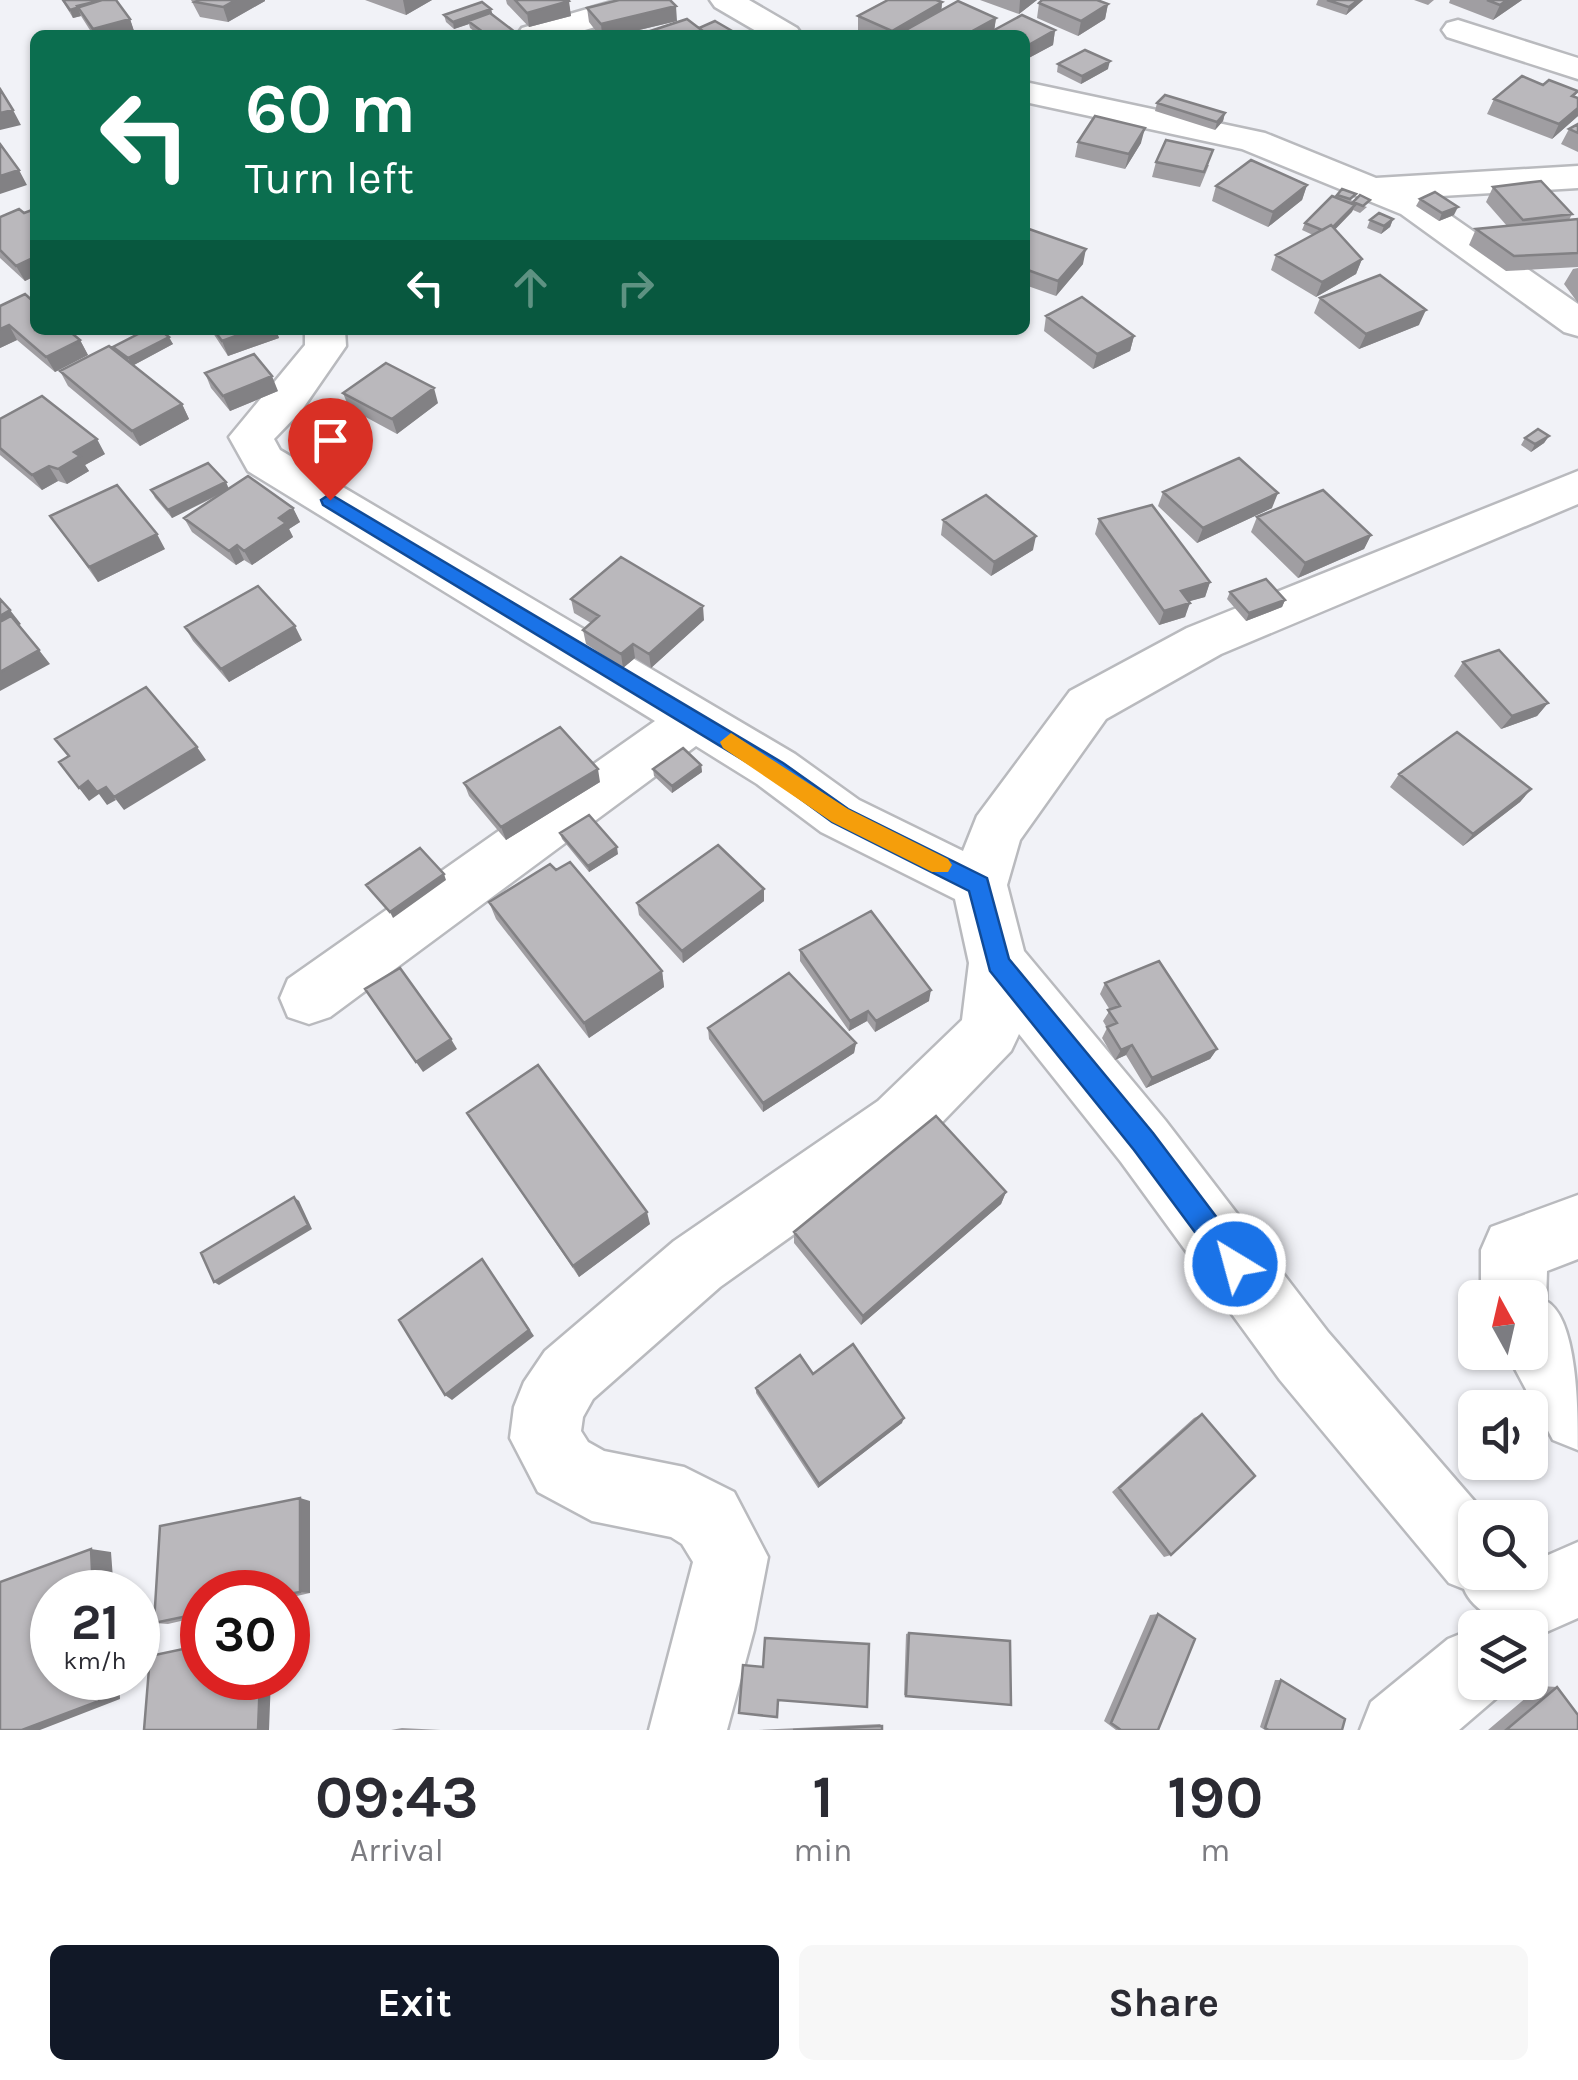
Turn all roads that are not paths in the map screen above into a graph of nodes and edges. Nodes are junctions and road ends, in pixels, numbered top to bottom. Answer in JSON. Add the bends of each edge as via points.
{"nodes":[{"id":1,"x":652,"y":0,"type":"edge"},
{"id":2,"x":726,"y":0,"type":"edge"},
{"id":3,"x":550,"y":30,"type":"edge"},
{"id":4,"x":776,"y":30,"type":"edge"},
{"id":5,"x":1458,"y":30,"type":"dead end"},
{"id":6,"x":1578,"y":69,"type":"edge"},
{"id":7,"x":1030,"y":93,"type":"edge"},
{"id":8,"x":1578,"y":177,"type":"edge"},
{"id":9,"x":1371,"y":189,"type":"junction"},
{"id":10,"x":1578,"y":323,"type":"edge"},
{"id":11,"x":325,"y":335,"type":"edge"},
{"id":12,"x":1578,"y":486,"type":"edge"},
{"id":13,"x":694,"y":720,"type":"junction"},
{"id":14,"x":979,"y":885,"type":"junction"},
{"id":15,"x":998,"y":963,"type":"junction"},
{"id":16,"x":310,"y":998,"type":"dead end"},
{"id":17,"x":1578,"y":1227,"type":"edge"},
{"id":18,"x":1514,"y":1280,"type":"edge"},
{"id":19,"x":1548,"y":1361,"type":"edge"},
{"id":20,"x":1578,"y":1415,"type":"edge"},
{"id":21,"x":1458,"y":1536,"type":"edge"},
{"id":22,"x":1458,"y":1680,"type":"edge"},
{"id":23,"x":688,"y":1730,"type":"edge"},
{"id":24,"x":1399,"y":1730,"type":"edge"}],
"edges":[{"from":1,"to":3,"type":"street"},
{"from":2,"to":4,"type":"street"},
{"from":5,"to":6,"type":"street"},
{"from":7,"to":9,"type":"street","via":[[1252,141]]},
{"from":8,"to":9,"type":"street"},
{"from":9,"to":10,"type":"street","via":[[1414,206]]},
{"from":11,"to":13,"type":"street","via":[[326,346],[251,437],[264,460]]},
{"from":12,"to":14,"type":"street","via":[[1204,641],[1088,704],[996,832]]},
{"from":13,"to":14,"type":"street","via":[[840,816]]},
{"from":13,"to":16,"type":"street"},
{"from":14,"to":15,"type":"street"},
{"from":15,"to":21,"type":"street","via":[[1144,1142],[1304,1356]]},
{"from":15,"to":23,"type":"street","via":[[990,1032],[900,1122],[697,1264],[570,1375],[549,1407],[546,1438],[562,1467],[592,1485],[684,1503],[708,1518],[731,1557]]},
{"from":17,"to":18,"type":"street","via":[[1514,1250]]},
{"from":19,"to":20,"type":"street"},
{"from":22,"to":24,"type":"street"}]}
